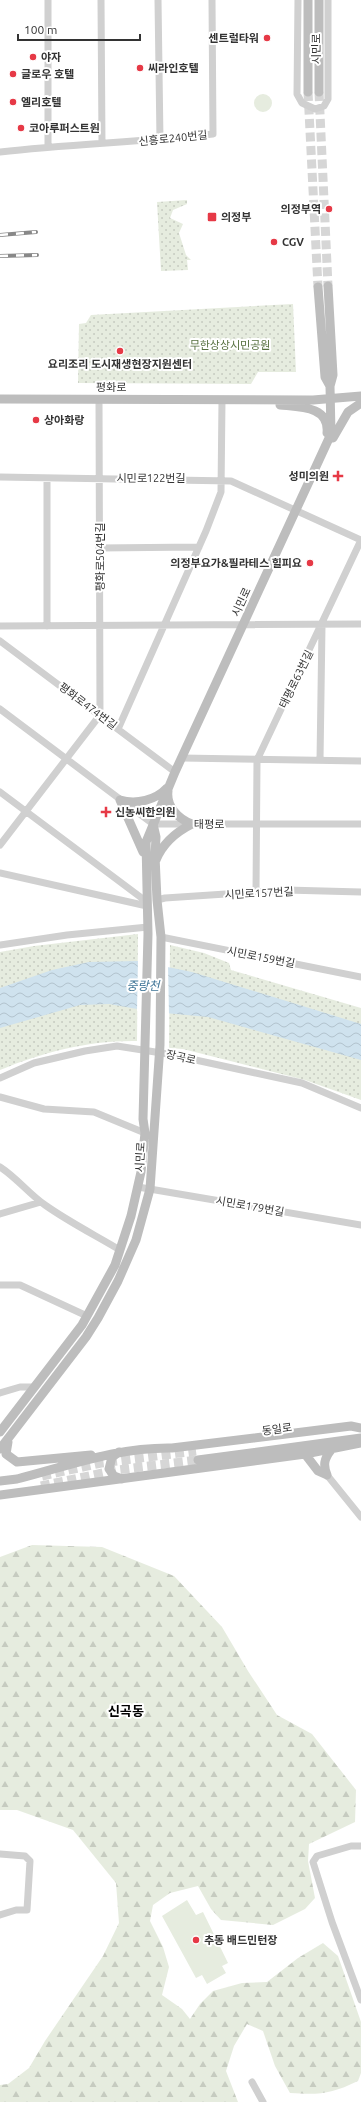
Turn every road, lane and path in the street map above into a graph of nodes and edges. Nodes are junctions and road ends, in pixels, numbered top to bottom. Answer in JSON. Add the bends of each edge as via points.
{"nodes":[{"id":1,"x":48,"y":0,"type":"edge"},
{"id":2,"x":101,"y":0,"type":"edge"},
{"id":3,"x":158,"y":0,"type":"edge"},
{"id":4,"x":212,"y":0,"type":"edge"},
{"id":5,"x":298,"y":0,"type":"edge"},
{"id":6,"x":308,"y":0,"type":"edge"},
{"id":7,"x":319,"y":0,"type":"edge"},
{"id":8,"x":328,"y":0,"type":"edge"},
{"id":9,"x":308,"y":92,"type":"tunnel mouth"},
{"id":10,"x":319,"y":92,"type":"tunnel mouth"},
{"id":11,"x":160,"y":140,"type":"junction"},
{"id":12,"x":102,"y":143,"type":"junction"},
{"id":13,"x":48,"y":147,"type":"junction"},
{"id":14,"x":0,"y":152,"type":"edge"},
{"id":15,"x":328,"y":286,"type":"tunnel mouth"},
{"id":16,"x":318,"y":287,"type":"tunnel mouth"},
{"id":17,"x":330,"y":386,"type":"junction"},
{"id":18,"x":361,"y":396,"type":"edge"},
{"id":19,"x":0,"y":399,"type":"edge"},
{"id":20,"x":99,"y":399,"type":"junction"},
{"id":21,"x":330,"y":399,"type":"junction"},
{"id":22,"x":222,"y":400,"type":"junction"},
{"id":23,"x":245,"y":400,"type":"junction"},
{"id":24,"x":361,"y":403,"type":"edge"},
{"id":25,"x":318,"y":461,"type":"junction"},
{"id":26,"x":0,"y":477,"type":"edge"},
{"id":27,"x":47,"y":478,"type":"junction"},
{"id":28,"x":99,"y":478,"type":"junction"},
{"id":29,"x":222,"y":479,"type":"junction"},
{"id":30,"x":296,"y":510,"type":"junction"},
{"id":31,"x":361,"y":540,"type":"edge"},
{"id":32,"x":199,"y":547,"type":"junction"},
{"id":33,"x":99,"y":548,"type":"junction"},
{"id":34,"x":164,"y":624,"type":"junction"},
{"id":35,"x":244,"y":624,"type":"junction"},
{"id":36,"x":322,"y":624,"type":"junction"},
{"id":37,"x":361,"y":624,"type":"edge"},
{"id":38,"x":100,"y":625,"type":"junction"},
{"id":39,"x":0,"y":626,"type":"edge"},
{"id":40,"x":47,"y":626,"type":"junction"},
{"id":41,"x":0,"y":640,"type":"edge"},
{"id":42,"x":0,"y":709,"type":"edge"},
{"id":43,"x":100,"y":715,"type":"junction"},
{"id":44,"x":118,"y":729,"type":"junction"},
{"id":45,"x":65,"y":758,"type":"junction"},
{"id":46,"x":182,"y":758,"type":"junction"},
{"id":47,"x":257,"y":760,"type":"junction"},
{"id":48,"x":320,"y":760,"type":"junction"},
{"id":49,"x":361,"y":761,"type":"edge"},
{"id":50,"x":175,"y":772,"type":"junction"},
{"id":51,"x":169,"y":785,"type":"junction"},
{"id":52,"x":0,"y":792,"type":"edge"},
{"id":53,"x":120,"y":800,"type":"junction"},
{"id":54,"x":25,"y":811,"type":"junction"},
{"id":55,"x":153,"y":824,"type":"junction"},
{"id":56,"x":192,"y":824,"type":"junction"},
{"id":57,"x":256,"y":824,"type":"junction"},
{"id":58,"x":361,"y":824,"type":"edge"},
{"id":59,"x":0,"y":845,"type":"edge"},
{"id":60,"x":146,"y":861,"type":"junction"},
{"id":61,"x":156,"y":861,"type":"junction"},
{"id":62,"x":0,"y":872,"type":"edge"},
{"id":63,"x":256,"y":892,"type":"junction"},
{"id":64,"x":361,"y":892,"type":"edge"},
{"id":65,"x":157,"y":900,"type":"junction"},
{"id":66,"x":147,"y":904,"type":"junction"},
{"id":67,"x":148,"y":930,"type":"junction"},
{"id":68,"x":161,"y":937,"type":"junction"},
{"id":69,"x":0,"y":945,"type":"edge"},
{"id":70,"x":361,"y":977,"type":"edge"},
{"id":71,"x":146,"y":1048,"type":"junction"},
{"id":72,"x":159,"y":1049,"type":"junction"},
{"id":73,"x":0,"y":1078,"type":"edge"},
{"id":74,"x":0,"y":1097,"type":"edge"},
{"id":75,"x":361,"y":1108,"type":"edge"},
{"id":76,"x":145,"y":1133,"type":"junction"},
{"id":77,"x":0,"y":1167,"type":"edge"},
{"id":78,"x":138,"y":1187,"type":"junction"},
{"id":79,"x":150,"y":1189,"type":"junction"},
{"id":80,"x":41,"y":1202,"type":"junction"},
{"id":81,"x":0,"y":1214,"type":"edge"},
{"id":82,"x":361,"y":1225,"type":"edge"},
{"id":83,"x":120,"y":1250,"type":"junction"},
{"id":84,"x":0,"y":1284,"type":"edge"},
{"id":85,"x":87,"y":1316,"type":"junction"},
{"id":86,"x":33,"y":1387,"type":"junction"},
{"id":87,"x":0,"y":1393,"type":"edge"},
{"id":88,"x":16,"y":1426,"type":"junction"},
{"id":89,"x":361,"y":1428,"type":"edge"},
{"id":90,"x":0,"y":1432,"type":"edge"},
{"id":91,"x":361,"y":1432,"type":"edge"},
{"id":92,"x":361,"y":1438,"type":"edge"},
{"id":93,"x":361,"y":1443,"type":"edge"},
{"id":94,"x":0,"y":1449,"type":"edge"},
{"id":95,"x":331,"y":1450,"type":"junction"},
{"id":96,"x":120,"y":1452,"type":"junction"},
{"id":97,"x":305,"y":1454,"type":"junction"},
{"id":98,"x":327,"y":1475,"type":"junction"},
{"id":99,"x":124,"y":1480,"type":"junction"},
{"id":100,"x":0,"y":1481,"type":"edge"},
{"id":101,"x":0,"y":1495,"type":"edge"},
{"id":102,"x":361,"y":1517,"type":"edge"},
{"id":103,"x":361,"y":1846,"type":"edge"},
{"id":104,"x":0,"y":1854,"type":"edge"},
{"id":105,"x":0,"y":1915,"type":"edge"},
{"id":106,"x":361,"y":2000,"type":"edge"},
{"id":107,"x":252,"y":2082,"type":"dead end"},
{"id":108,"x":263,"y":2102,"type":"edge"}],
"edges":[{"from":1,"to":13,"type":"street"},
{"from":2,"to":12,"type":"street"},
{"from":3,"to":11,"type":"street"},
{"from":4,"to":11,"type":"street","name":"신흥로240번길","via":[[213,134]]},
{"from":5,"to":8,"type":"street","name":"시민로","via":[[298,99],[306,106],[320,108],[328,99]]},
{"from":6,"to":9,"type":"street","name":"시민로"},
{"from":7,"to":10,"type":"street","name":"시민로"},
{"from":11,"to":12,"type":"street","name":"신흥로240번길"},
{"from":12,"to":13,"type":"street","name":"신흥로240번길"},
{"from":13,"to":14,"type":"street","name":"신흥로240번길"},
{"from":15,"to":17,"type":"street","name":"시민로","via":[[333,376]]},
{"from":16,"to":17,"type":"street","name":"시민로","via":[[325,377]]},
{"from":17,"to":21,"type":"street","name":"시민로"},
{"from":18,"to":21,"type":"street","name":"평화로"},
{"from":19,"to":20,"type":"street","name":"평화로"},
{"from":20,"to":22,"type":"street","name":"평화로"},
{"from":20,"to":28,"type":"street","name":"평화로504번길"},
{"from":21,"to":23,"type":"street","name":"평화로"},
{"from":21,"to":25,"type":"street","name":"시민로","via":[[331,434]]},
{"from":22,"to":23,"type":"street","name":"평화로"},
{"from":22,"to":29,"type":"street"},
{"from":23,"to":25,"type":"street","via":[[311,409],[319,413],[328,428]]},
{"from":24,"to":25,"type":"street","via":[[343,419]]},
{"from":25,"to":30,"type":"street","name":"시민로"},
{"from":26,"to":27,"type":"street","name":"시민로122번길"},
{"from":27,"to":28,"type":"street","name":"시민로122번길"},
{"from":27,"to":40,"type":"street"},
{"from":28,"to":29,"type":"street","name":"시민로122번길"},
{"from":28,"to":33,"type":"street","name":"평화로504번길"},
{"from":29,"to":30,"type":"street","name":"시민로122번길","via":[[231,480]]},
{"from":29,"to":32,"type":"street","via":[[221,492]]},
{"from":30,"to":31,"type":"street","name":"시민로122번길"},
{"from":30,"to":35,"type":"street","name":"시민로"},
{"from":31,"to":36,"type":"street","name":"태평로63번길"},
{"from":32,"to":33,"type":"street"},
{"from":32,"to":34,"type":"street"},
{"from":33,"to":38,"type":"street","name":"평화로504번길"},
{"from":34,"to":35,"type":"street"},
{"from":34,"to":38,"type":"street"},
{"from":34,"to":44,"type":"street"},
{"from":35,"to":36,"type":"street"},
{"from":35,"to":46,"type":"street","name":"시민로"},
{"from":36,"to":37,"type":"street"},
{"from":36,"to":47,"type":"street","name":"태평로63번길"},
{"from":36,"to":48,"type":"street"},
{"from":38,"to":40,"type":"street"},
{"from":38,"to":43,"type":"street","name":"평화로504번길"},
{"from":39,"to":40,"type":"street"},
{"from":41,"to":43,"type":"street","name":"평화로474번길"},
{"from":42,"to":45,"type":"street"},
{"from":43,"to":44,"type":"street","name":"평화로474번길"},
{"from":43,"to":45,"type":"street"},
{"from":44,"to":50,"type":"street","name":"평화로474번길"},
{"from":45,"to":53,"type":"street"},
{"from":45,"to":54,"type":"street"},
{"from":46,"to":47,"type":"street"},
{"from":46,"to":50,"type":"street","name":"시민로"},
{"from":47,"to":48,"type":"street"},
{"from":47,"to":57,"type":"street","name":"태평로63번길"},
{"from":48,"to":49,"type":"street"},
{"from":50,"to":51,"type":"street","name":"시민로"},
{"from":51,"to":53,"type":"street","via":[[160,794],[140,801]]},
{"from":51,"to":55,"type":"street","name":"시민로"},
{"from":51,"to":56,"type":"street","via":[[170,806],[182,819]]},
{"from":52,"to":54,"type":"street"},
{"from":53,"to":55,"type":"street"},
{"from":53,"to":60,"type":"street","via":[[138,837]]},
{"from":54,"to":59,"type":"street"},
{"from":54,"to":66,"type":"street"},
{"from":55,"to":56,"type":"street","name":"태평로"},
{"from":55,"to":60,"type":"street","name":"시민로","via":[[146,842]]},
{"from":55,"to":61,"type":"street","name":"시민로"},
{"from":56,"to":57,"type":"street","name":"태평로"},
{"from":56,"to":61,"type":"street","via":[[164,845]]},
{"from":57,"to":58,"type":"street","name":"태평로"},
{"from":57,"to":63,"type":"street","name":"태평로63번길"},
{"from":60,"to":66,"type":"street","name":"시민로"},
{"from":61,"to":65,"type":"street","name":"시민로"},
{"from":62,"to":66,"type":"street"},
{"from":63,"to":64,"type":"street","name":"시민로157번길"},
{"from":63,"to":65,"type":"street","name":"시민로157번길"},
{"from":65,"to":68,"type":"street","name":"시민로"},
{"from":66,"to":67,"type":"street","name":"시민로"},
{"from":67,"to":69,"type":"street","via":[[67,934]]},
{"from":67,"to":71,"type":"street","name":"시민로"},
{"from":68,"to":70,"type":"street","name":"시민로159번길"},
{"from":68,"to":72,"type":"street","name":"시민로"},
{"from":71,"to":72,"type":"street","name":"장곡로"},
{"from":71,"to":73,"type":"street","name":"장곡로","via":[[103,1048],[34,1063]]},
{"from":71,"to":76,"type":"street","name":"시민로","via":[[143,1119]]},
{"from":72,"to":75,"type":"street","name":"장곡로","via":[[302,1083]]},
{"from":72,"to":79,"type":"street","name":"시민로"},
{"from":74,"to":76,"type":"street","via":[[44,1109],[94,1112]]},
{"from":76,"to":78,"type":"street","name":"시민로"},
{"from":77,"to":80,"type":"street"},
{"from":78,"to":79,"type":"street","name":"시민로179번길"},
{"from":78,"to":83,"type":"street","name":"시민로"},
{"from":79,"to":82,"type":"street","name":"시민로179번길"},
{"from":79,"to":88,"type":"street","name":"시민로","via":[[136,1240],[98,1318]]},
{"from":80,"to":81,"type":"street"},
{"from":80,"to":83,"type":"street","via":[[74,1225]]},
{"from":83,"to":85,"type":"street","name":"시민로","via":[[108,1280]]},
{"from":84,"to":85,"type":"street","via":[[20,1284]]},
{"from":85,"to":86,"type":"street","name":"시민로"},
{"from":86,"to":87,"type":"street"},
{"from":86,"to":90,"type":"street","name":"시민로"},
{"from":88,"to":94,"type":"street","name":"시민로"},
{"from":88,"to":96,"type":"street","via":[[5,1450],[8,1456],[17,1462]]},
{"from":89,"to":96,"type":"street","via":[[351,1426]]},
{"from":91,"to":92,"type":"street","name":"동일로","via":[[351,1431],[197,1456]]},
{"from":93,"to":95,"type":"street"},
{"from":95,"to":97,"type":"street"},
{"from":95,"to":98,"type":"street","via":[[324,1463]]},
{"from":96,"to":99,"type":"street","via":[[112,1457],[109,1469],[114,1476]]},
{"from":96,"to":100,"type":"street","via":[[17,1479]]},
{"from":97,"to":98,"type":"street","via":[[318,1471]]},
{"from":97,"to":99,"type":"street"},
{"from":98,"to":102,"type":"street"},
{"from":99,"to":101,"type":"street"},
{"from":103,"to":106,"type":"street","via":[[351,1846],[317,1856],[313,1862]]},
{"from":104,"to":105,"type":"street","via":[[25,1856],[30,1861],[27,1910],[16,1910]]},
{"from":107,"to":108,"type":"street"}]}
